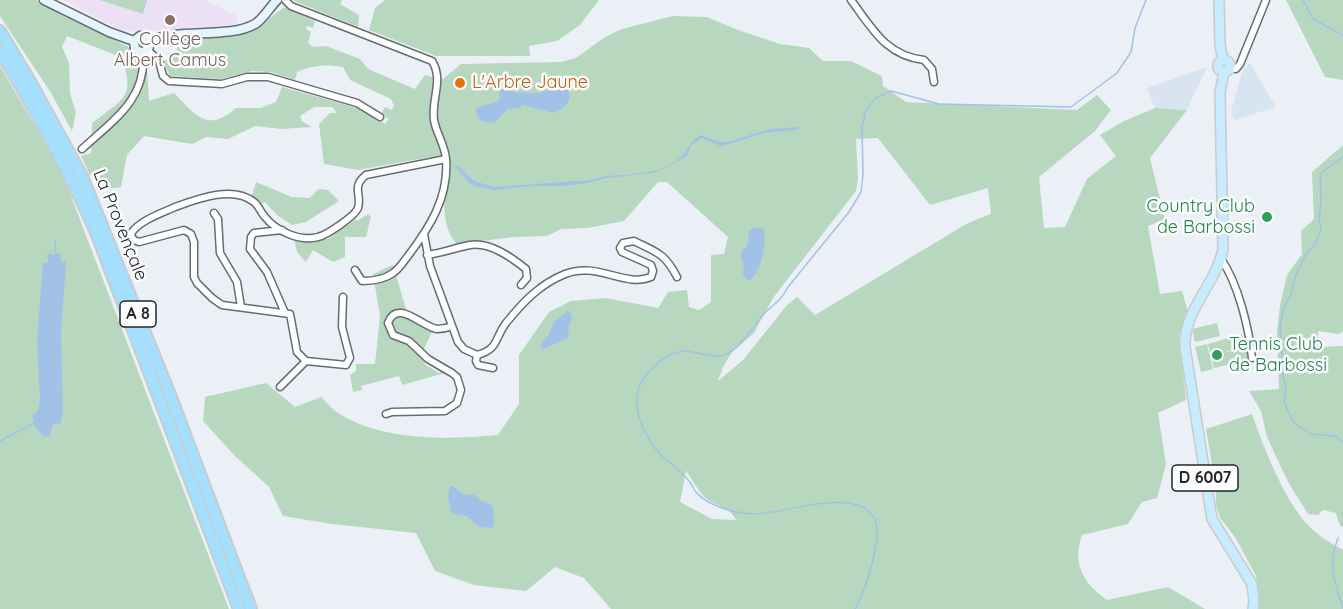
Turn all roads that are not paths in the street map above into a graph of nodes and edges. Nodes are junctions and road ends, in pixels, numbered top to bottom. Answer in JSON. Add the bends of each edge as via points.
{"nodes":[{"id":1,"x":44,"y":0,"type":"edge"},
{"id":2,"x":277,"y":0,"type":"edge"},
{"id":3,"x":285,"y":0,"type":"edge"},
{"id":4,"x":851,"y":0,"type":"edge"},
{"id":5,"x":1219,"y":0,"type":"edge"},
{"id":6,"x":1266,"y":0,"type":"edge"},
{"id":7,"x":0,"y":31,"type":"edge"},
{"id":8,"x":134,"y":41,"type":"junction"},
{"id":9,"x":146,"y":48,"type":"junction"},
{"id":10,"x":0,"y":51,"type":"edge"},
{"id":11,"x":1227,"y":70,"type":"junction"},
{"id":12,"x":934,"y":82,"type":"dead end"},
{"id":13,"x":380,"y":117,"type":"dead end"},
{"id":14,"x":81,"y":149,"type":"tunnel mouth"},
{"id":15,"x":446,"y":159,"type":"junction"},
{"id":16,"x":214,"y":213,"type":"dead end"},
{"id":17,"x":282,"y":230,"type":"junction"},
{"id":18,"x":423,"y":234,"type":"junction"},
{"id":19,"x":427,"y":255,"type":"junction"},
{"id":20,"x":1221,"y":259,"type":"junction"},
{"id":21,"x":355,"y":270,"type":"dead end"},
{"id":22,"x":677,"y":277,"type":"dead end"},
{"id":23,"x":521,"y":285,"type":"dead end"},
{"id":24,"x":343,"y":297,"type":"dead end"},
{"id":25,"x":241,"y":307,"type":"junction"},
{"id":26,"x":285,"y":313,"type":"junction"},
{"id":27,"x":452,"y":326,"type":"junction"},
{"id":28,"x":477,"y":356,"type":"junction"},
{"id":29,"x":1252,"y":358,"type":"dead end"},
{"id":30,"x":306,"y":361,"type":"junction"},
{"id":31,"x":493,"y":368,"type":"dead end"},
{"id":32,"x":280,"y":387,"type":"dead end"},
{"id":33,"x":386,"y":414,"type":"dead end"},
{"id":34,"x":239,"y":609,"type":"edge"},
{"id":35,"x":251,"y":609,"type":"edge"},
{"id":36,"x":1253,"y":609,"type":"edge"}],
"edges":[{"from":1,"to":8,"type":"street"},
{"from":2,"to":9,"type":"street","via":[[256,23],[246,27],[169,35]]},
{"from":3,"to":15,"type":"street","via":[[291,6],[432,61],[438,75],[434,118]]},
{"from":4,"to":12,"type":"street","via":[[879,38],[907,59],[924,60],[932,69]]},
{"from":5,"to":11,"type":"main road","via":[[1220,45],[1223,60],[1230,63]]},
{"from":6,"to":11,"type":"street","via":[[1240,64]]},
{"from":7,"to":35,"type":"highway","name":"La Provençale","number":"A 8","via":[[91,195]]},
{"from":8,"to":9,"type":"street","via":[[135,50]]},
{"from":8,"to":9,"type":"street","via":[[145,37]]},
{"from":9,"to":13,"type":"street","via":[[169,81],[222,84],[247,77],[268,77],[357,103]]},
{"from":9,"to":14,"type":"street","via":[[131,103]]},
{"from":10,"to":34,"type":"highway","name":"La Provençale","number":"A 8","via":[[49,134],[95,230]]},
{"from":11,"to":20,"type":"main road","number":"D 6007","via":[[1220,93],[1224,239]]},
{"from":15,"to":17,"type":"street","via":[[366,175],[357,190],[356,212],[320,237],[297,237]]},
{"from":15,"to":18,"type":"street","via":[[445,189]]},
{"from":16,"to":25,"type":"street","via":[[222,258],[237,282]]},
{"from":17,"to":25,"type":"street","via":[[266,219],[254,202],[239,195],[218,194],[168,210],[132,232],[134,240],[144,242],[184,230],[191,234],[197,283],[222,305]]},
{"from":17,"to":26,"type":"street","via":[[254,233],[249,242]]},
{"from":18,"to":19,"type":"street"},
{"from":18,"to":21,"type":"street","via":[[393,273],[362,281]]},
{"from":19,"to":23,"type":"street","via":[[483,245],[526,269],[527,278]]},
{"from":19,"to":27,"type":"street"},
{"from":20,"to":29,"type":"street","via":[[1240,304]]},
{"from":20,"to":36,"type":"main road","number":"D 6007","via":[[1189,321],[1185,347],[1212,519],[1252,584]]},
{"from":22,"to":28,"type":"street","via":[[663,256],[628,240],[620,248],[622,252],[651,265],[651,277],[629,279],[585,269],[567,273],[542,286],[504,327],[492,349]]},
{"from":24,"to":30,"type":"street","via":[[342,327],[350,358],[346,365]]},
{"from":25,"to":26,"type":"street"},
{"from":26,"to":30,"type":"street","via":[[290,314],[297,352]]},
{"from":27,"to":28,"type":"street","via":[[458,342]]},
{"from":27,"to":33,"type":"street","via":[[438,329],[400,312],[390,318],[393,335],[409,341],[457,377],[461,390],[457,403],[445,411]]},
{"from":28,"to":31,"type":"street","via":[[478,365]]},
{"from":30,"to":32,"type":"street"}]}
